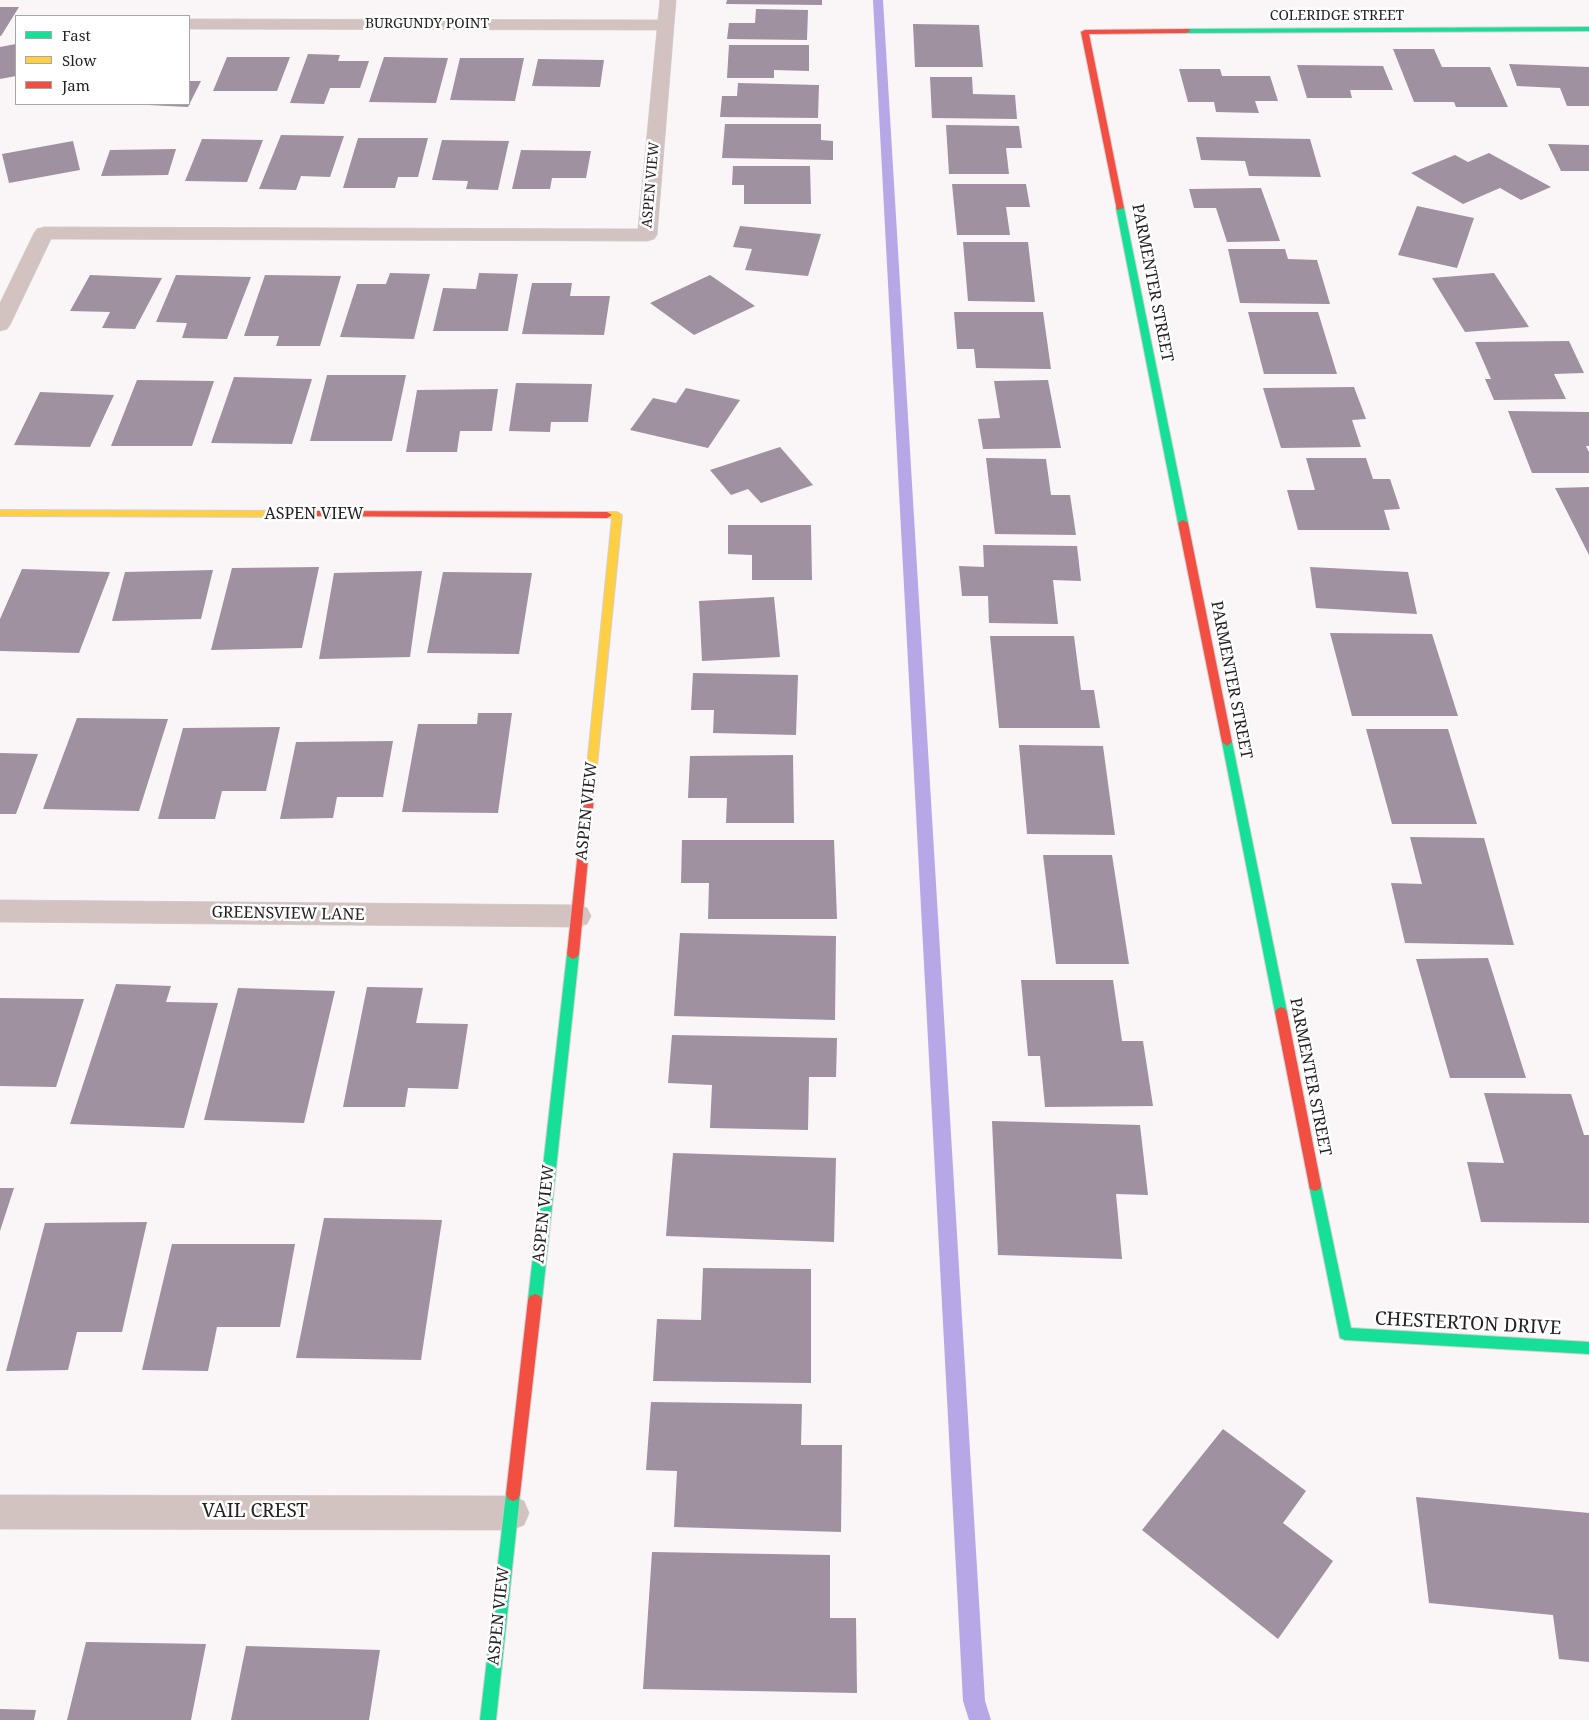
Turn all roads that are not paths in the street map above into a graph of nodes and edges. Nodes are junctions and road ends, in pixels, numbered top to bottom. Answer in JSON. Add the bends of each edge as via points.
{"nodes":[{"id":1,"x":668,"y":0,"type":"edge"},
{"id":2,"x":190,"y":24,"type":"edge"},
{"id":3,"x":665,"y":25,"type":"junction"},
{"id":4,"x":1589,"y":29,"type":"edge"},
{"id":5,"x":1085,"y":32,"type":"joint"},
{"id":6,"x":0,"y":325,"type":"edge"},
{"id":7,"x":0,"y":513,"type":"edge"},
{"id":8,"x":0,"y":911,"type":"edge"},
{"id":9,"x":577,"y":916,"type":"junction"},
{"id":10,"x":1345,"y":1334,"type":"joint"},
{"id":11,"x":1589,"y":1348,"type":"edge"},
{"id":12,"x":0,"y":1512,"type":"edge"},
{"id":13,"x":511,"y":1513,"type":"junction"},
{"id":14,"x":488,"y":1720,"type":"edge"}],
"edges":[{"from":1,"to":3,"type":"street","name":"ASPEN VIEW"},
{"from":2,"to":3,"type":"street","name":"BURGUNDY POINT"},
{"from":3,"to":6,"type":"street","name":"ASPEN VIEW","via":[[647,235],[44,233]]},
{"from":4,"to":5,"type":"street","name":"COLERIDGE STREET"},
{"from":5,"to":10,"type":"street","name":"PARMENTER STREET"},
{"from":7,"to":9,"type":"street","name":"ASPEN VIEW","via":[[617,515]]},
{"from":8,"to":9,"type":"street","name":"GREENSVIEW LANE"},
{"from":9,"to":13,"type":"street","name":"ASPEN VIEW"},
{"from":10,"to":11,"type":"street","name":"CHESTERTON DRIVE"},
{"from":12,"to":13,"type":"street","name":"VAIL CREST"},
{"from":13,"to":14,"type":"street","name":"ASPEN VIEW"}]}
